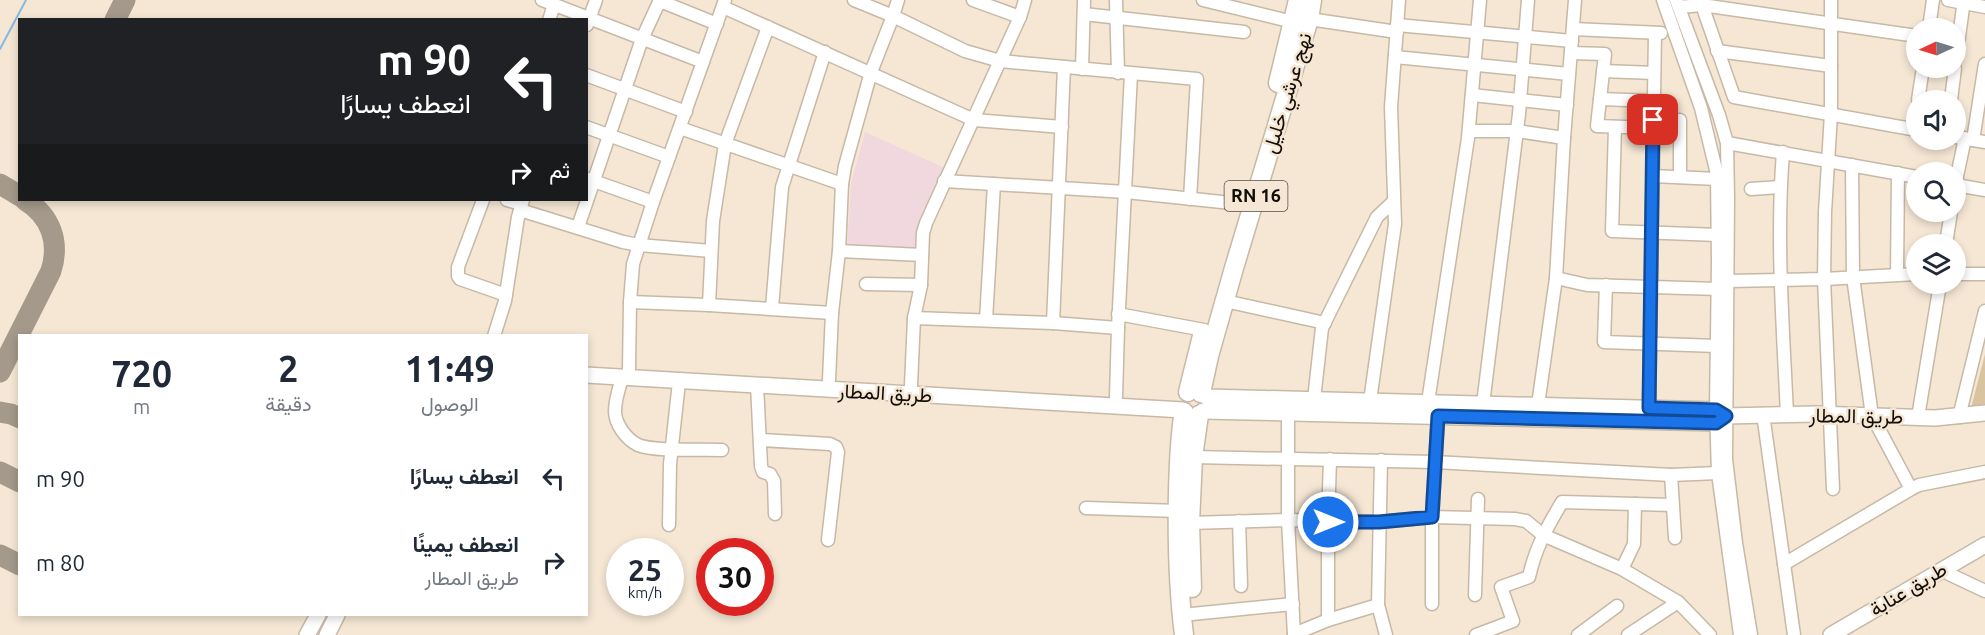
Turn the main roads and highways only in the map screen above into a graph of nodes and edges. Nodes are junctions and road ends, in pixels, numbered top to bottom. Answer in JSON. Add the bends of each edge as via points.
{"nodes":[{"id":1,"x":1298,"y":0,"type":"edge"},
{"id":2,"x":1312,"y":0,"type":"edge"},
{"id":3,"x":1301,"y":21,"type":"junction"},
{"id":4,"x":588,"y":366,"type":"edge"},
{"id":5,"x":625,"y":374,"type":"junction"},
{"id":6,"x":588,"y":375,"type":"edge"},
{"id":7,"x":829,"y":385,"type":"junction"},
{"id":8,"x":1116,"y":402,"type":"junction"},
{"id":9,"x":1193,"y":403,"type":"junction"},
{"id":10,"x":1985,"y":413,"type":"edge"},
{"id":11,"x":1719,"y":416,"type":"junction"},
{"id":12,"x":1184,"y":517,"type":"junction"},
{"id":13,"x":1985,"y":545,"type":"edge"},
{"id":14,"x":1985,"y":554,"type":"edge"},
{"id":15,"x":317,"y":616,"type":"edge"},
{"id":16,"x":337,"y":616,"type":"edge"},
{"id":17,"x":307,"y":635,"type":"edge"},
{"id":18,"x":327,"y":635,"type":"edge"},
{"id":19,"x":1184,"y":635,"type":"edge"},
{"id":20,"x":1195,"y":635,"type":"edge"},
{"id":21,"x":1831,"y":635,"type":"edge"},
{"id":22,"x":1848,"y":635,"type":"edge"}],
"edges":[{"from":1,"to":3,"type":"highway","name":"نهج عرشي خليل","number":"RN 16"},
{"from":2,"to":3,"type":"highway","name":"نهج عرشي خليل","number":"RN 16"},
{"from":3,"to":9,"type":"highway","name":"نهج عرشي خليل","number":"RN 16","via":[[1225,301]]},
{"from":3,"to":9,"type":"highway","name":"نهج عرشي خليل","number":"RN 16","via":[[1278,84],[1204,330]]},
{"from":4,"to":5,"type":"main road","name":"طريق المطار"},
{"from":5,"to":6,"type":"main road","name":"طريق المطار"},
{"from":5,"to":7,"type":"main road","name":"طريق المطار"},
{"from":5,"to":7,"type":"main road","name":"طريق المطار","via":[[679,381]]},
{"from":7,"to":8,"type":"main road","name":"طريق المطار"},
{"from":7,"to":8,"type":"main road","name":"طريق المطار","via":[[911,385]]},
{"from":8,"to":9,"type":"main road","name":"طريق المطار"},
{"from":9,"to":11,"type":"main road","name":"طريق المطار","via":[[1288,412],[1438,416]]},
{"from":9,"to":11,"type":"main road","name":"طريق المطار","via":[[1208,397],[1314,399],[1649,408]]},
{"from":9,"to":12,"type":"highway","name":"نهج عرشي خليل","number":"RN 16","via":[[1193,457]]},
{"from":9,"to":12,"type":"highway","name":"نهج عرشي خليل","number":"RN 16","via":[[1180,431]]},
{"from":10,"to":11,"type":"main road","name":"طريق المطار","via":[[1959,417]]},
{"from":12,"to":19,"type":"highway","name":"نهج عرشي خليل","number":"RN 16","via":[[1178,558]]},
{"from":12,"to":20,"type":"highway","name":"نهج عرشي خليل","number":"RN 16"},
{"from":13,"to":21,"type":"main road","name":"طريق عنابة"},
{"from":14,"to":22,"type":"main road","name":"طريق عنابة"},
{"from":15,"to":17,"type":"main road"},
{"from":16,"to":18,"type":"main road"}]}
